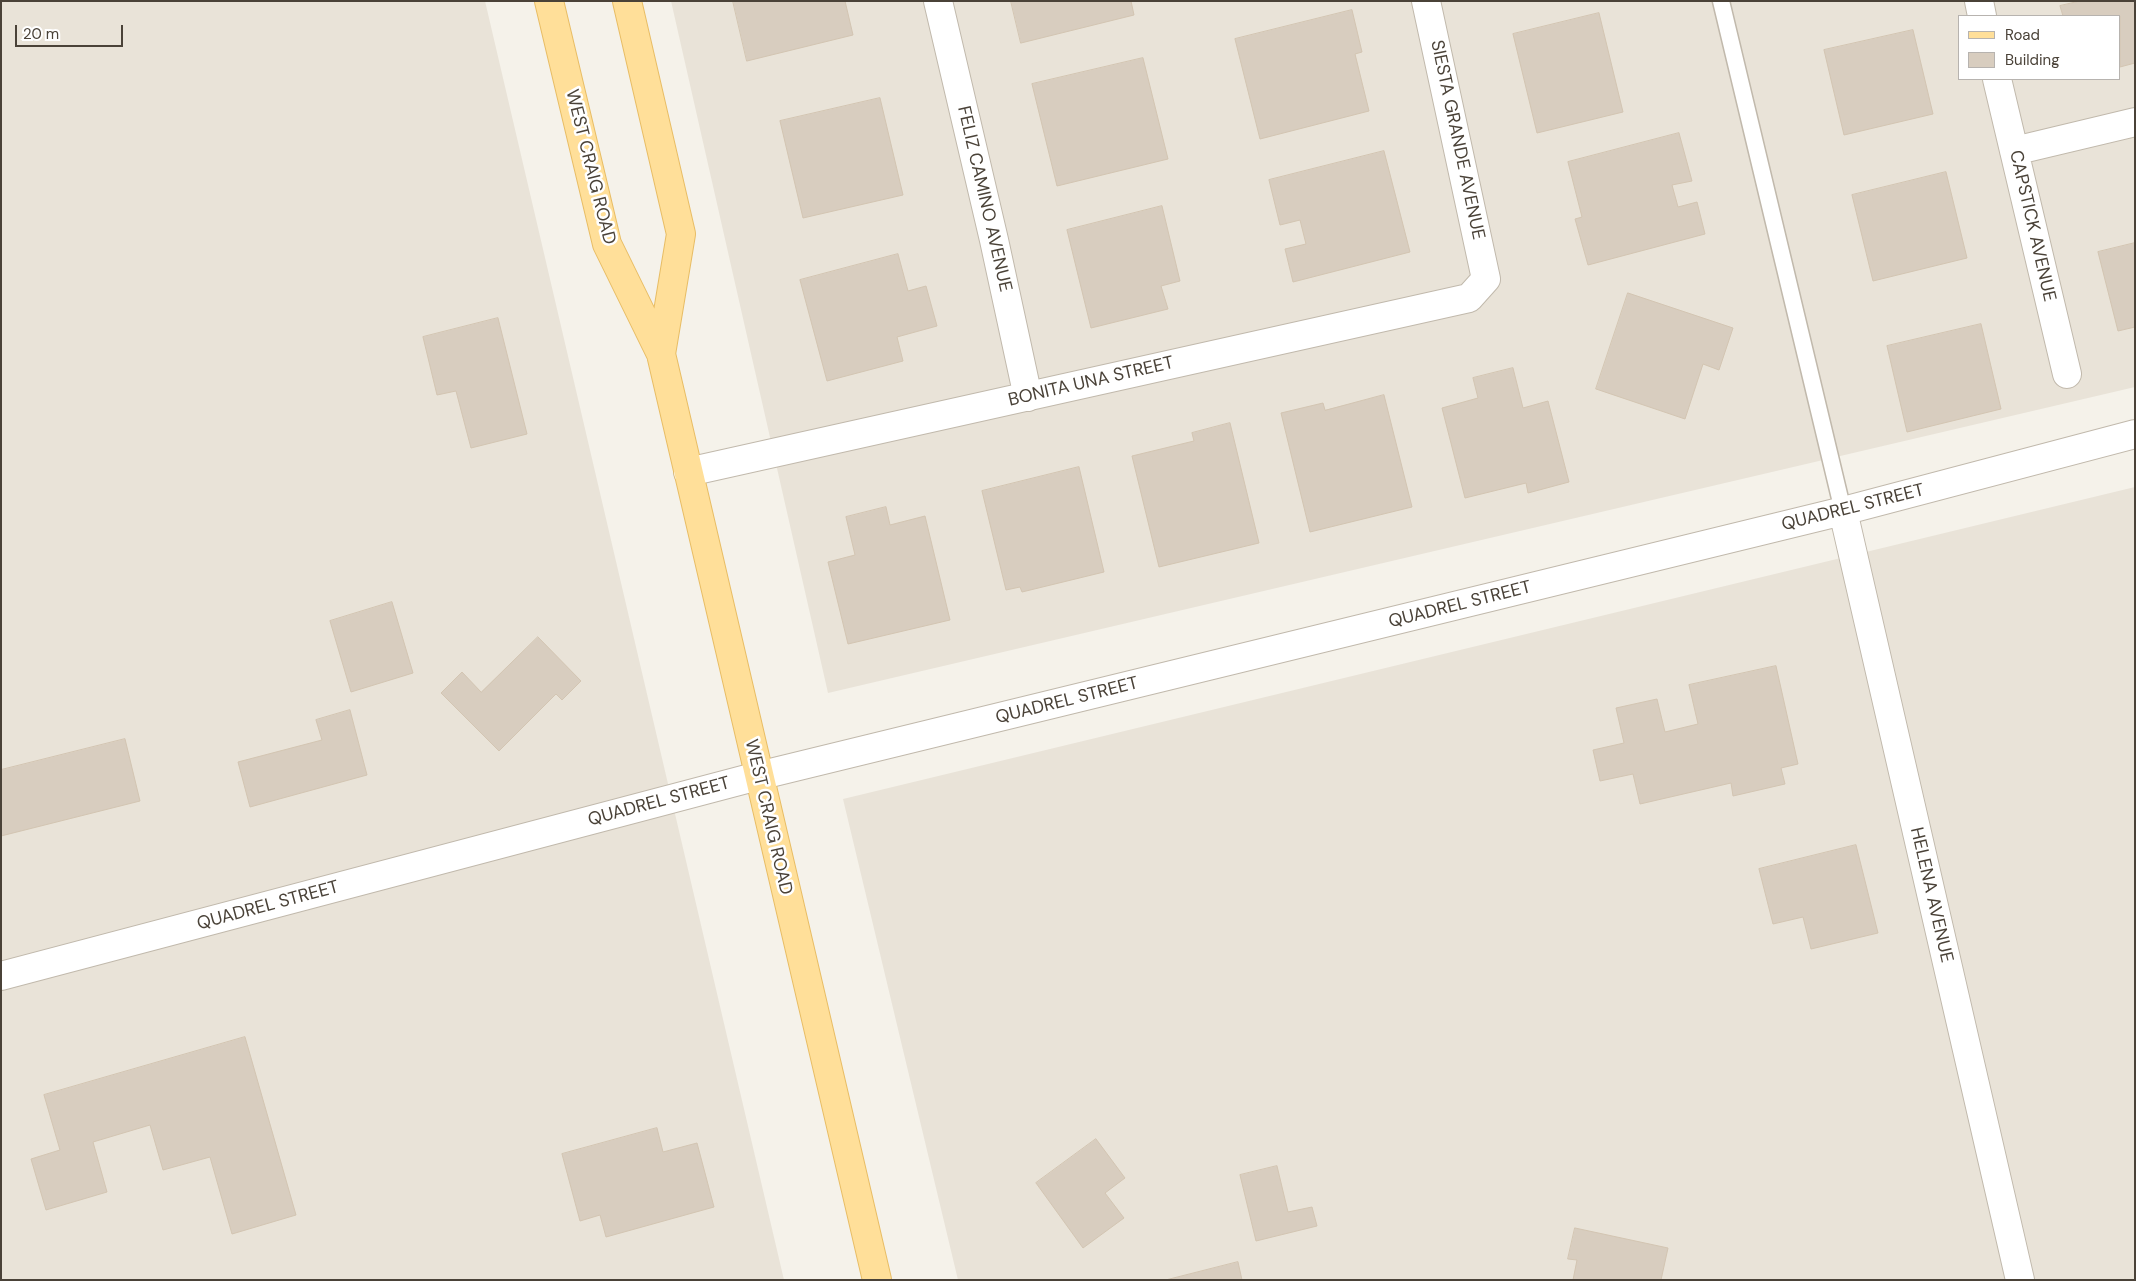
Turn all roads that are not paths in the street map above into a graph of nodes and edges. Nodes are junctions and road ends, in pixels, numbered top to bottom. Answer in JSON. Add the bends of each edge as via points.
{"nodes":[{"id":1,"x":549,"y":1,"type":"edge"},
{"id":2,"x":627,"y":1,"type":"edge"},
{"id":3,"x":938,"y":1,"type":"edge"},
{"id":4,"x":1426,"y":1,"type":"edge"},
{"id":5,"x":1721,"y":1,"type":"edge"},
{"id":6,"x":1979,"y":1,"type":"edge"},
{"id":7,"x":1982,"y":15,"type":"edge"},
{"id":8,"x":1997,"y":80,"type":"edge"},
{"id":9,"x":2135,"y":122,"type":"edge"},
{"id":10,"x":2014,"y":151,"type":"junction"},
{"id":11,"x":1486,"y":279,"type":"joint"},
{"id":12,"x":661,"y":354,"type":"junction"},
{"id":13,"x":2067,"y":374,"type":"dead end"},
{"id":14,"x":1028,"y":396,"type":"junction"},
{"id":15,"x":2135,"y":434,"type":"edge"},
{"id":16,"x":688,"y":472,"type":"junction"},
{"id":17,"x":1843,"y":511,"type":"junction"},
{"id":18,"x":758,"y":776,"type":"junction"},
{"id":19,"x":1,"y":976,"type":"edge"},
{"id":20,"x":877,"y":1280,"type":"edge"},
{"id":21,"x":2020,"y":1280,"type":"edge"}],
"edges":[{"from":1,"to":12,"type":"main road","name":"WEST CRAIG ROAD","via":[[607,244]]},
{"from":2,"to":12,"type":"main road","name":"WEST CRAIG ROAD","via":[[681,234]]},
{"from":3,"to":14,"type":"street","name":"FELIZ CAMINO AVENUE"},
{"from":4,"to":11,"type":"street","name":"SIESTA GRANDE AVENUE"},
{"from":5,"to":17,"type":"lane"},
{"from":6,"to":7,"type":"street"},
{"from":8,"to":10,"type":"street","name":"CAPSTICK AVENUE"},
{"from":9,"to":10,"type":"street"},
{"from":10,"to":13,"type":"street","name":"CAPSTICK AVENUE"},
{"from":11,"to":14,"type":"street","name":"BONITA UNA STREET","via":[[1469,298]]},
{"from":12,"to":16,"type":"main road","name":"WEST CRAIG ROAD"},
{"from":14,"to":16,"type":"street","name":"BONITA UNA STREET"},
{"from":15,"to":17,"type":"street","name":"QUADREL STREET"},
{"from":16,"to":18,"type":"main road","name":"WEST CRAIG ROAD"},
{"from":17,"to":18,"type":"street","name":"QUADREL STREET"},
{"from":17,"to":21,"type":"street","name":"HELENA AVENUE"},
{"from":18,"to":19,"type":"street","name":"QUADREL STREET"},
{"from":18,"to":20,"type":"main road","name":"WEST CRAIG ROAD"}]}
